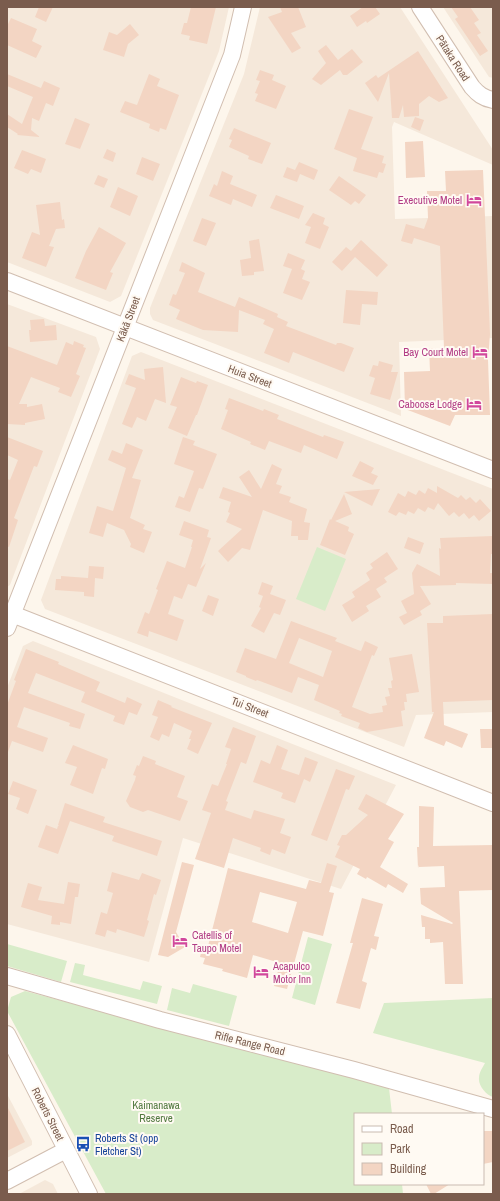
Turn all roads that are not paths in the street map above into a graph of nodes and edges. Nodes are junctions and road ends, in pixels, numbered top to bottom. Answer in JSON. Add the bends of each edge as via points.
{"nodes":[{"id":1,"x":242,"y":7,"type":"edge"},
{"id":2,"x":420,"y":7,"type":"edge"},
{"id":3,"x":493,"y":100,"type":"edge"},
{"id":4,"x":7,"y":281,"type":"edge"},
{"id":5,"x":125,"y":327,"type":"junction"},
{"id":6,"x":493,"y":470,"type":"edge"},
{"id":7,"x":9,"y":618,"type":"edge"},
{"id":8,"x":493,"y":803,"type":"edge"},
{"id":9,"x":7,"y":976,"type":"edge"},
{"id":10,"x":7,"y":1034,"type":"edge"},
{"id":11,"x":493,"y":1109,"type":"edge"},
{"id":12,"x":66,"y":1150,"type":"junction"},
{"id":13,"x":7,"y":1181,"type":"edge"},
{"id":14,"x":89,"y":1194,"type":"edge"}],
"edges":[{"from":1,"to":5,"type":"street","name":"Kākā Street","via":[[232,55]]},
{"from":2,"to":3,"type":"street","name":"Pātaka Road","via":[[472,87],[486,99]]},
{"from":4,"to":5,"type":"street","name":"Huia Street"},
{"from":5,"to":6,"type":"street","name":"Huia Street"},
{"from":5,"to":7,"type":"street","name":"Kākā Street"},
{"from":7,"to":8,"type":"street","name":"Tui Street"},
{"from":9,"to":11,"type":"street","name":"Rifle Range Road","via":[[160,1020]]},
{"from":10,"to":12,"type":"street","name":"Roberts Street"},
{"from":12,"to":13,"type":"street"},
{"from":12,"to":14,"type":"street","name":"Roberts Street"}]}
